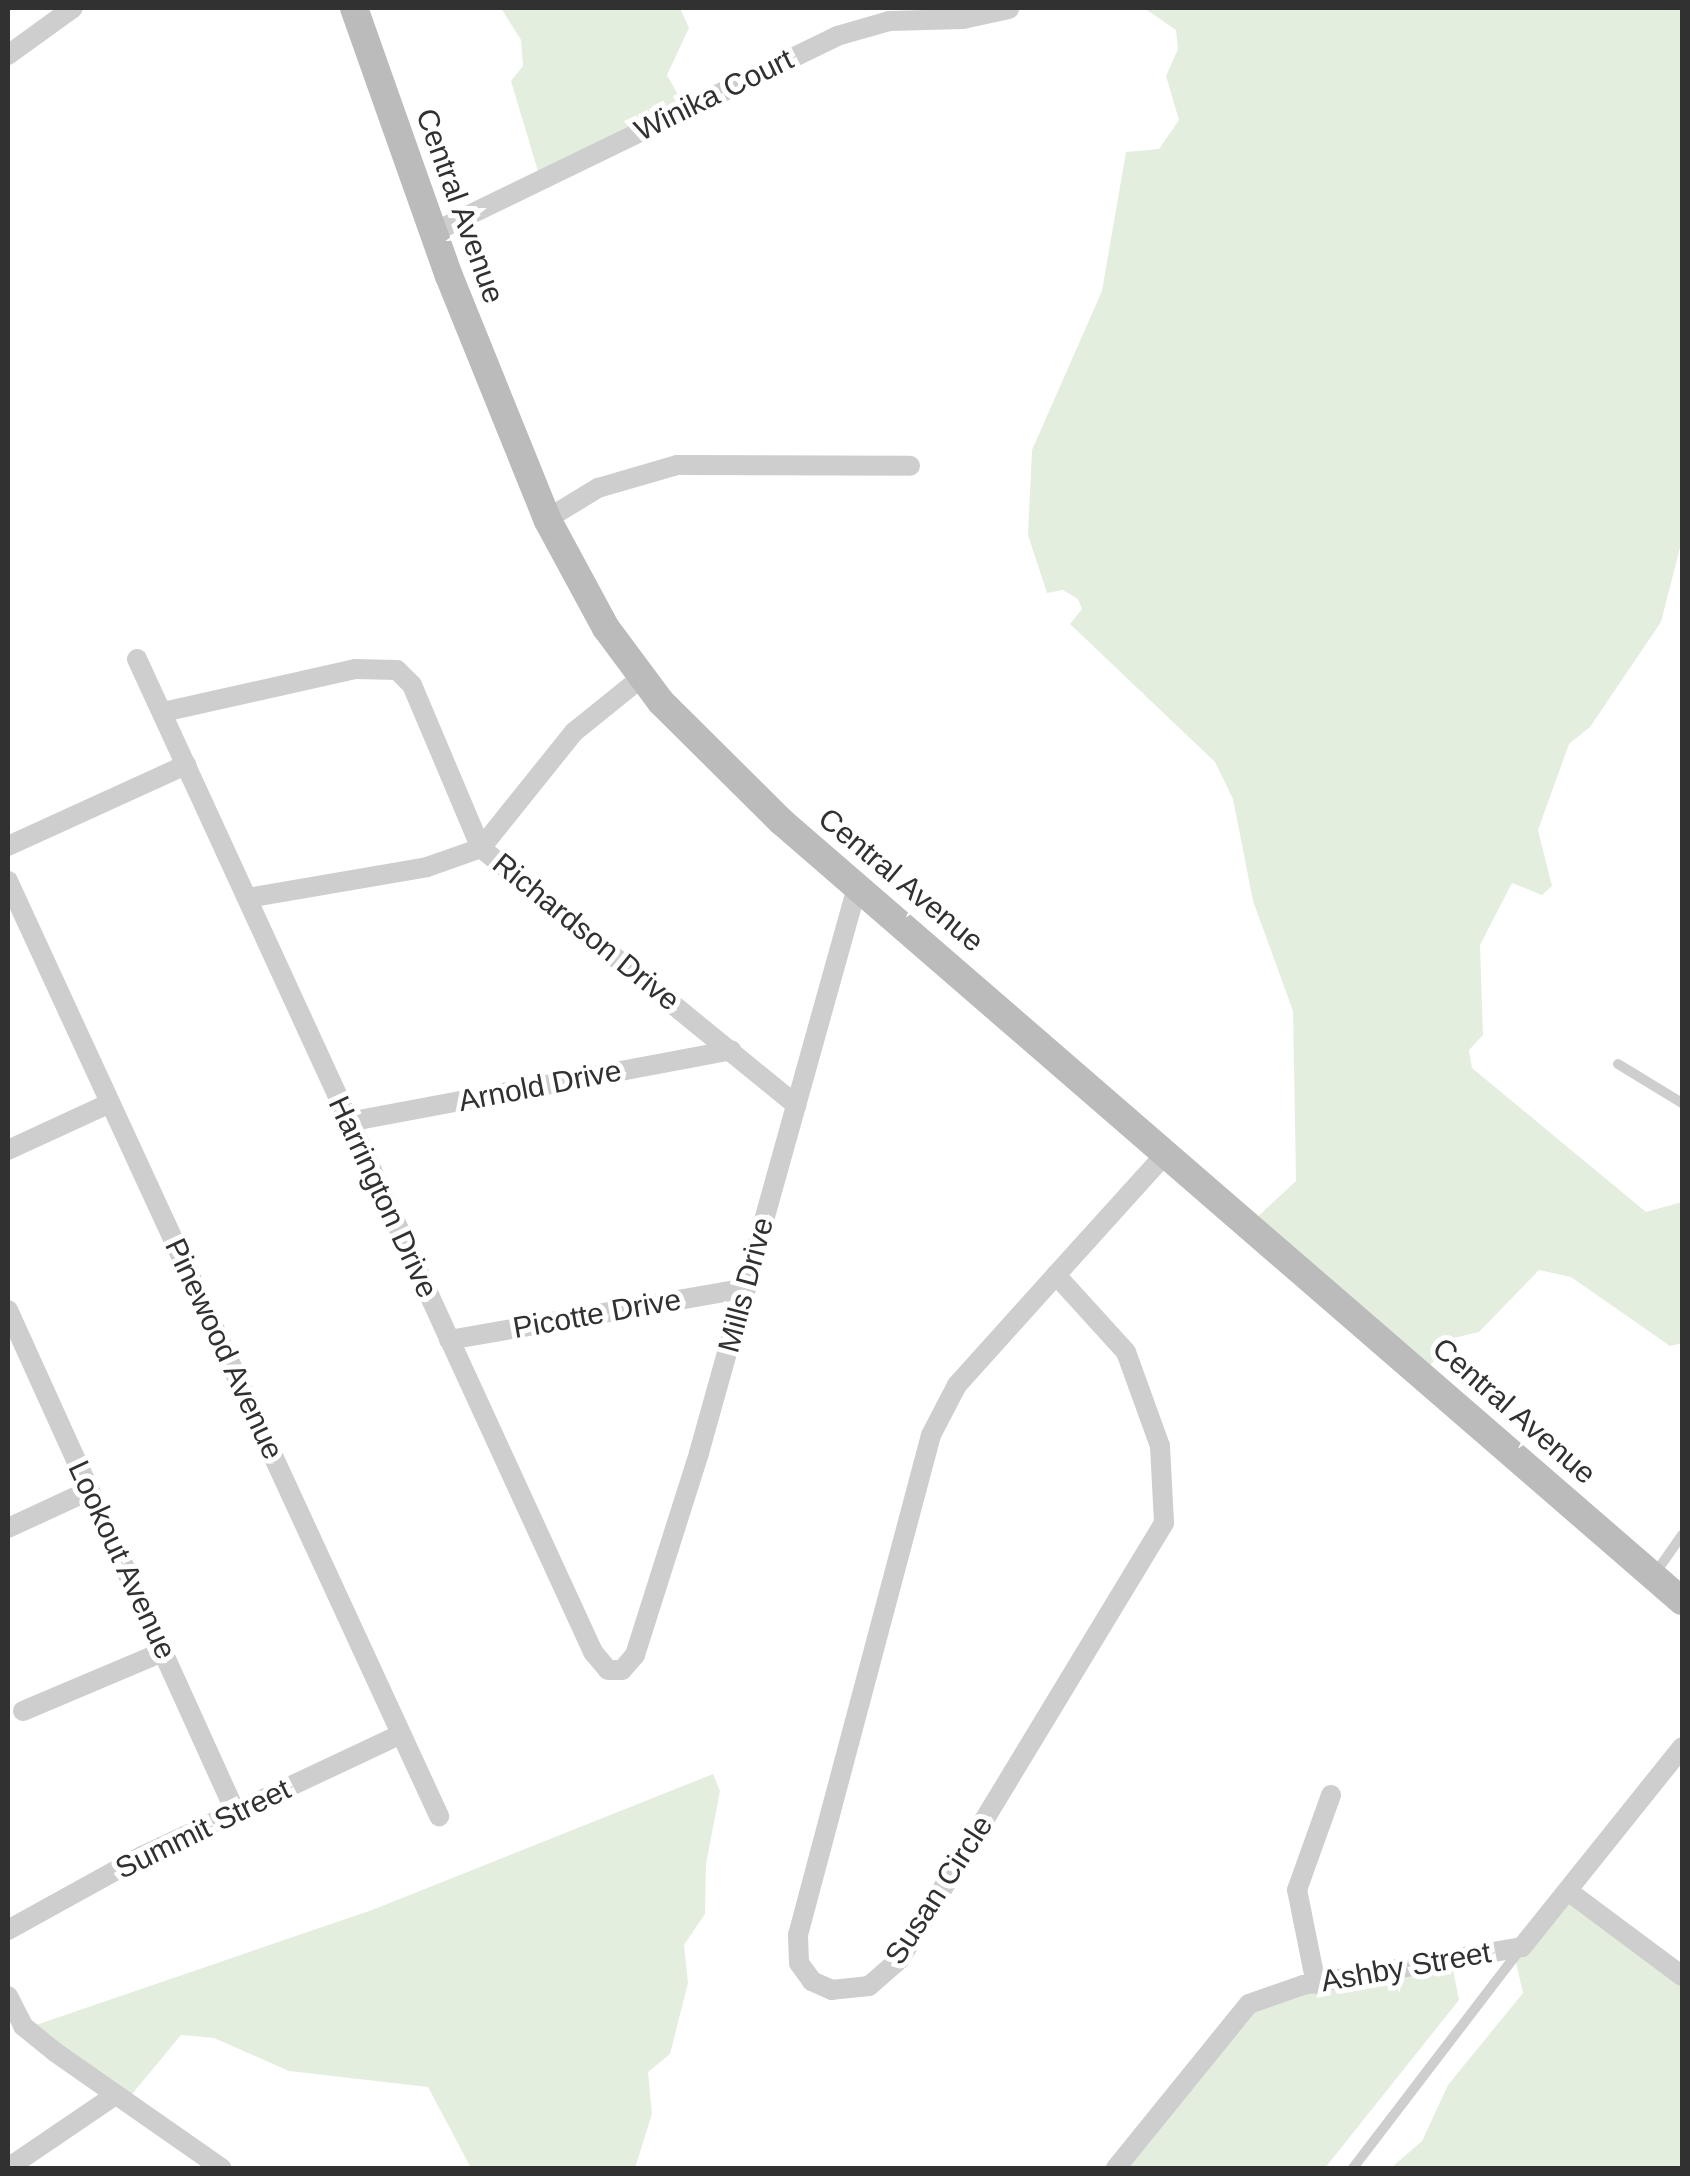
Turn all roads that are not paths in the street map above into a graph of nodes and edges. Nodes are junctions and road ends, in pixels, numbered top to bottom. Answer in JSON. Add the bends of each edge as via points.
{"nodes":[{"id":1,"x":73,"y":8,"type":"edge"},
{"id":2,"x":354,"y":8,"type":"edge"},
{"id":3,"x":1009,"y":10,"type":"edge"},
{"id":4,"x":8,"y":54,"type":"edge"},
{"id":5,"x":434,"y":232,"type":"junction"},
{"id":6,"x":910,"y":466,"type":"dead end"},
{"id":7,"x":547,"y":519,"type":"junction"},
{"id":8,"x":137,"y":659,"type":"dead end"},
{"id":9,"x":642,"y":678,"type":"junction"},
{"id":10,"x":163,"y":712,"type":"junction"},
{"id":11,"x":186,"y":764,"type":"junction"},
{"id":12,"x":8,"y":846,"type":"edge"},
{"id":13,"x":481,"y":848,"type":"junction"},
{"id":14,"x":8,"y":881,"type":"edge"},
{"id":15,"x":857,"y":887,"type":"junction"},
{"id":16,"x":248,"y":898,"type":"junction"},
{"id":17,"x":731,"y":1050,"type":"junction"},
{"id":18,"x":1618,"y":1064,"type":"dead end"},
{"id":19,"x":110,"y":1103,"type":"junction"},
{"id":20,"x":1682,"y":1103,"type":"edge"},
{"id":21,"x":796,"y":1105,"type":"junction"},
{"id":22,"x":348,"y":1122,"type":"junction"},
{"id":23,"x":8,"y":1150,"type":"edge"},
{"id":24,"x":1166,"y":1152,"type":"junction"},
{"id":25,"x":1056,"y":1274,"type":"junction"},
{"id":26,"x":746,"y":1288,"type":"junction"},
{"id":27,"x":8,"y":1310,"type":"edge"},
{"id":28,"x":12,"y":1334,"type":"edge"},
{"id":29,"x":448,"y":1340,"type":"junction"},
{"id":30,"x":88,"y":1491,"type":"junction"},
{"id":31,"x":8,"y":1528,"type":"edge"},
{"id":32,"x":1682,"y":1535,"type":"edge"},
{"id":33,"x":1654,"y":1576,"type":"junction"},
{"id":34,"x":1682,"y":1601,"type":"edge"},
{"id":35,"x":165,"y":1650,"type":"junction"},
{"id":36,"x":616,"y":1671,"type":"joint"},
{"id":37,"x":23,"y":1711,"type":"dead end"},
{"id":38,"x":401,"y":1734,"type":"junction"},
{"id":39,"x":1682,"y":1748,"type":"edge"},
{"id":40,"x":1332,"y":1796,"type":"dead end"},
{"id":41,"x":235,"y":1812,"type":"junction"},
{"id":42,"x":439,"y":1816,"type":"dead end"},
{"id":43,"x":1568,"y":1891,"type":"junction"},
{"id":44,"x":8,"y":1930,"type":"edge"},
{"id":45,"x":1522,"y":1947,"type":"junction"},
{"id":46,"x":1682,"y":1976,"type":"edge"},
{"id":47,"x":1316,"y":1984,"type":"junction"},
{"id":48,"x":8,"y":1996,"type":"edge"},
{"id":49,"x":114,"y":2096,"type":"junction"},
{"id":50,"x":8,"y":2168,"type":"edge"},
{"id":51,"x":221,"y":2168,"type":"edge"},
{"id":52,"x":1116,"y":2168,"type":"edge"},
{"id":53,"x":1353,"y":2168,"type":"edge"}],
"edges":[{"from":1,"to":4,"type":"street"},
{"from":2,"to":5,"type":"main road","name":"Central Avenue"},
{"from":3,"to":5,"type":"street","name":"Winika Court","via":[[849,31]]},
{"from":5,"to":7,"type":"main road","name":"Central Avenue"},
{"from":6,"to":7,"type":"street","via":[[677,465],[598,488]]},
{"from":7,"to":9,"type":"main road","name":"Central Avenue","via":[[582,588]]},
{"from":8,"to":10,"type":"street","name":"Harrington Drive"},
{"from":9,"to":13,"type":"street","via":[[574,732]]},
{"from":9,"to":15,"type":"main road","name":"Central Avenue","via":[[699,745]]},
{"from":10,"to":11,"type":"street","name":"Harrington Drive"},
{"from":10,"to":13,"type":"street","name":"Richardson Drive","via":[[355,669],[397,670],[412,685]]},
{"from":11,"to":12,"type":"street"},
{"from":11,"to":16,"type":"street","name":"Harrington Drive"},
{"from":13,"to":16,"type":"street","via":[[427,867]]},
{"from":13,"to":17,"type":"street","name":"Richardson Drive"},
{"from":14,"to":19,"type":"street","name":"Pinewood Avenue"},
{"from":15,"to":21,"type":"street","name":"Mills Drive"},
{"from":15,"to":24,"type":"main road","name":"Central Avenue"},
{"from":16,"to":22,"type":"street","name":"Harrington Drive"},
{"from":17,"to":21,"type":"street","name":"Richardson Drive"},
{"from":17,"to":22,"type":"street","name":"Arnold Drive"},
{"from":18,"to":20,"type":"lane"},
{"from":19,"to":23,"type":"street"},
{"from":19,"to":38,"type":"street","name":"Pinewood Avenue"},
{"from":21,"to":26,"type":"street","name":"Mills Drive"},
{"from":22,"to":29,"type":"street","name":"Harrington Drive"},
{"from":24,"to":25,"type":"street","name":"Susan Circle"},
{"from":24,"to":33,"type":"main road","name":"Central Avenue"},
{"from":25,"to":25,"type":"street","name":"Susan Circle","via":[[956,1385],[931,1435],[798,1934],[799,1963],[812,1981],[832,1990],[869,1986],[900,1959],[1164,1523],[1160,1446],[1126,1352]]},
{"from":26,"to":29,"type":"street","name":"Picotte Drive"},
{"from":26,"to":36,"type":"street","name":"Mills Drive","via":[[636,1655]]},
{"from":27,"to":28,"type":"street","name":"Lookout Avenue"},
{"from":28,"to":30,"type":"street","name":"Lookout Avenue"},
{"from":29,"to":36,"type":"street","name":"Harrington Drive","via":[[593,1652]]},
{"from":30,"to":31,"type":"street"},
{"from":30,"to":35,"type":"street","name":"Lookout Avenue"},
{"from":32,"to":33,"type":"lane"},
{"from":33,"to":34,"type":"main road","name":"Central Avenue"},
{"from":35,"to":37,"type":"street"},
{"from":35,"to":41,"type":"street","name":"Lookout Avenue"},
{"from":38,"to":41,"type":"street","name":"Summit Street"},
{"from":38,"to":42,"type":"street","name":"Pinewood Avenue"},
{"from":39,"to":43,"type":"street","name":"Ashby Street"},
{"from":40,"to":47,"type":"street","via":[[1296,1890]]},
{"from":41,"to":44,"type":"street","name":"Summit Street"},
{"from":43,"to":45,"type":"street","name":"Ashby Street"},
{"from":43,"to":46,"type":"street"},
{"from":45,"to":47,"type":"street","name":"Ashby Street"},
{"from":45,"to":53,"type":"lane"},
{"from":47,"to":52,"type":"street","name":"Ashby Street","via":[[1249,2004]]},
{"from":48,"to":49,"type":"street","via":[[24,2026]]},
{"from":49,"to":50,"type":"street"},
{"from":49,"to":51,"type":"street"}]}
